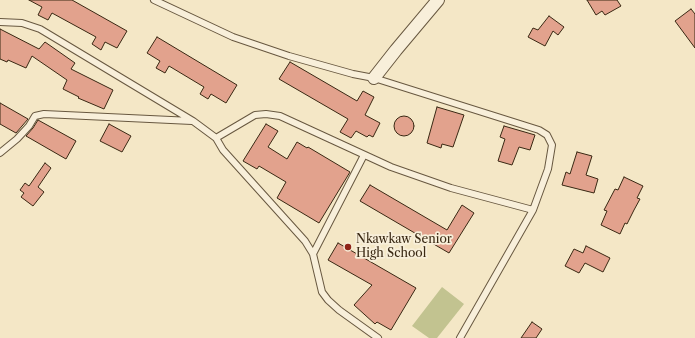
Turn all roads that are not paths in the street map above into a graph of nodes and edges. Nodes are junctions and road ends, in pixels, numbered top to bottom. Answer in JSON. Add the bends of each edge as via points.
{"nodes":[{"id":1,"x":154,"y":0,"type":"edge"},
{"id":2,"x":438,"y":0,"type":"edge"},
{"id":3,"x":0,"y":22,"type":"edge"},
{"id":4,"x":374,"y":78,"type":"junction"},
{"id":5,"x":193,"y":121,"type":"junction"},
{"id":6,"x":216,"y":138,"type":"junction"},
{"id":7,"x":0,"y":153,"type":"edge"},
{"id":8,"x":364,"y":155,"type":"junction"},
{"id":9,"x":533,"y":210,"type":"junction"},
{"id":10,"x":313,"y":254,"type":"junction"},
{"id":11,"x":378,"y":338,"type":"edge"},
{"id":12,"x":460,"y":338,"type":"edge"}],
"edges":[{"from":1,"to":4,"type":"lane","via":[[233,37],[296,58]]},
{"from":2,"to":4,"type":"street"},
{"from":3,"to":5,"type":"lane","via":[[40,29]]},
{"from":4,"to":9,"type":"lane","via":[[539,130],[547,135],[552,145],[548,170]]},
{"from":5,"to":6,"type":"lane"},
{"from":5,"to":7,"type":"lane","via":[[44,114],[35,116],[17,139]]},
{"from":6,"to":8,"type":"lane","via":[[255,115],[266,114],[280,116]]},
{"from":6,"to":10,"type":"lane","via":[[223,150],[300,235]]},
{"from":8,"to":9,"type":"lane","via":[[451,188]]},
{"from":8,"to":10,"type":"lane"},
{"from":9,"to":12,"type":"lane"},
{"from":10,"to":11,"type":"lane","via":[[322,292],[328,300]]}]}
